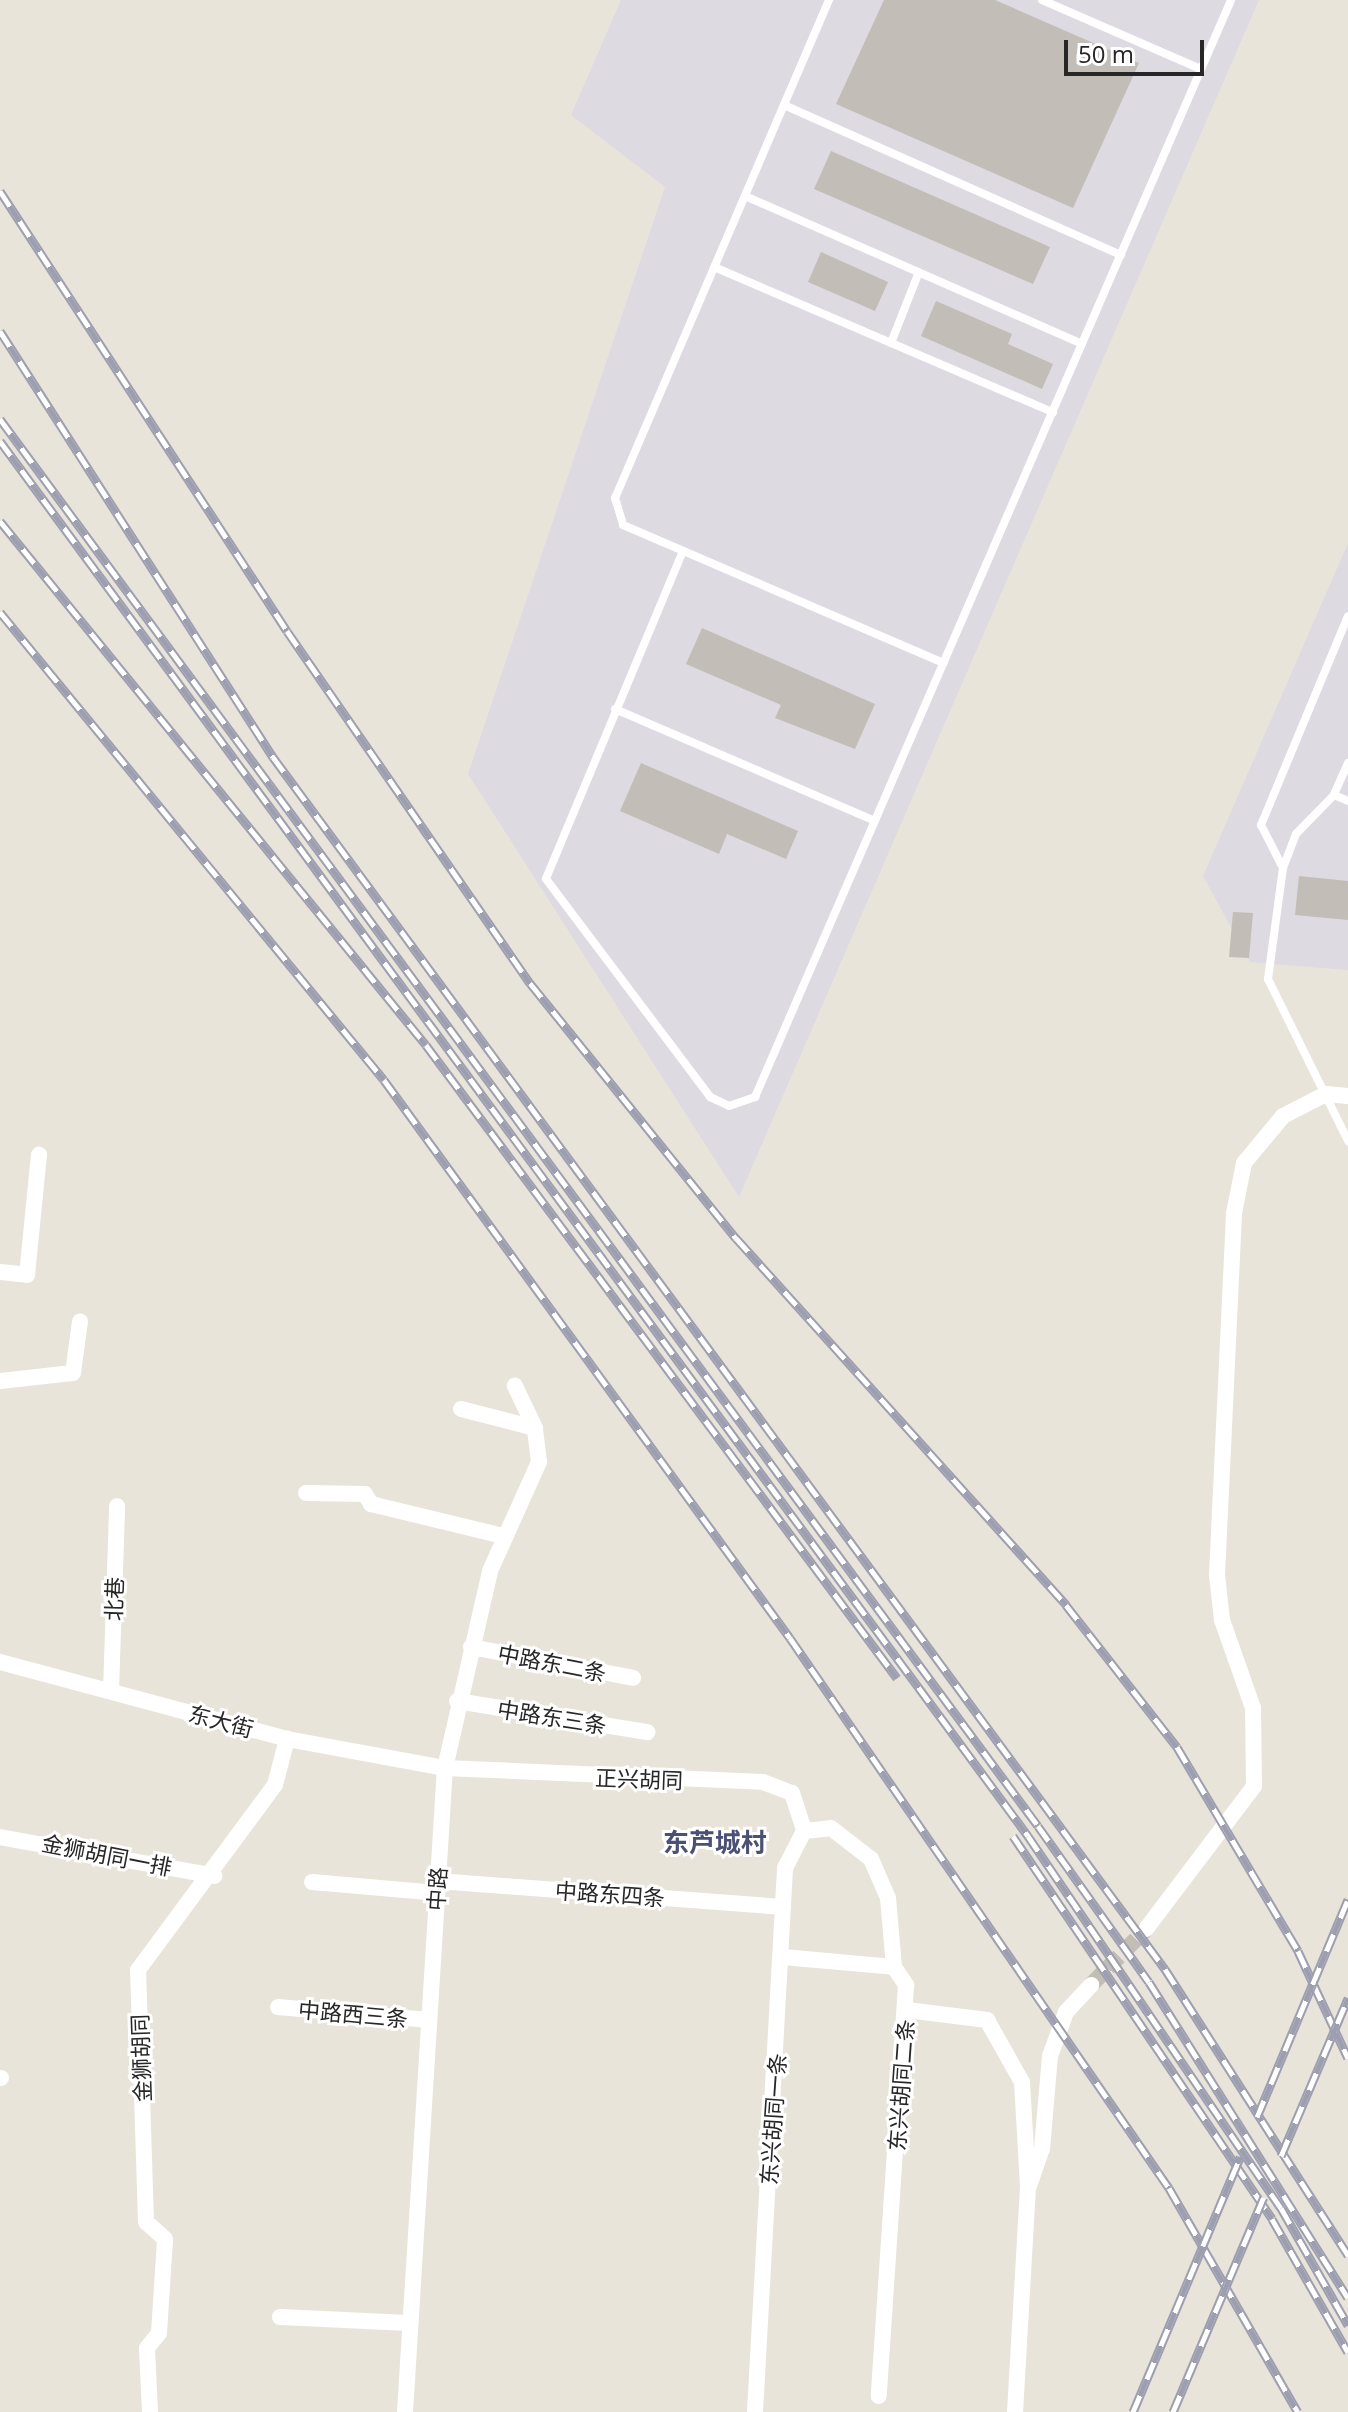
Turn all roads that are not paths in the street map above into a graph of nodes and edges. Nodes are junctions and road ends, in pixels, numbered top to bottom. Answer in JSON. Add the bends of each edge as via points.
{"nodes":[{"id":1,"x":829,"y":0,"type":"edge"},
{"id":2,"x":1042,"y":0,"type":"edge"},
{"id":3,"x":1231,"y":0,"type":"edge"},
{"id":4,"x":1201,"y":69,"type":"junction"},
{"id":5,"x":784,"y":105,"type":"junction"},
{"id":6,"x":745,"y":196,"type":"junction"},
{"id":7,"x":1121,"y":255,"type":"junction"},
{"id":8,"x":714,"y":267,"type":"junction"},
{"id":9,"x":919,"y":272,"type":"junction"},
{"id":10,"x":891,"y":343,"type":"junction"},
{"id":11,"x":1082,"y":344,"type":"junction"},
{"id":12,"x":1053,"y":412,"type":"junction"},
{"id":13,"x":683,"y":551,"type":"junction"},
{"id":14,"x":1348,"y":616,"type":"edge"},
{"id":15,"x":944,"y":663,"type":"junction"},
{"id":16,"x":615,"y":709,"type":"junction"},
{"id":17,"x":1348,"y":763,"type":"edge"},
{"id":18,"x":1334,"y":795,"type":"junction"},
{"id":19,"x":1348,"y":801,"type":"edge"},
{"id":20,"x":875,"y":821,"type":"junction"},
{"id":21,"x":1283,"y":868,"type":"junction"},
{"id":22,"x":1326,"y":1094,"type":"junction"},
{"id":23,"x":1348,"y":1096,"type":"edge"},
{"id":24,"x":1348,"y":1141,"type":"edge"},
{"id":25,"x":39,"y":1155,"type":"dead end"},
{"id":26,"x":0,"y":1272,"type":"edge"},
{"id":27,"x":80,"y":1321,"type":"dead end"},
{"id":28,"x":0,"y":1381,"type":"edge"},
{"id":29,"x":515,"y":1386,"type":"dead end"},
{"id":30,"x":461,"y":1409,"type":"dead end"},
{"id":31,"x":535,"y":1428,"type":"junction"},
{"id":32,"x":306,"y":1493,"type":"dead end"},
{"id":33,"x":117,"y":1506,"type":"dead end"},
{"id":34,"x":503,"y":1536,"type":"junction"},
{"id":35,"x":471,"y":1647,"type":"junction"},
{"id":36,"x":0,"y":1662,"type":"edge"},
{"id":37,"x":633,"y":1678,"type":"dead end"},
{"id":38,"x":111,"y":1691,"type":"junction"},
{"id":39,"x":457,"y":1701,"type":"junction"},
{"id":40,"x":647,"y":1732,"type":"dead end"},
{"id":41,"x":287,"y":1739,"type":"junction"},
{"id":42,"x":445,"y":1768,"type":"junction"},
{"id":43,"x":804,"y":1831,"type":"junction"},
{"id":44,"x":0,"y":1837,"type":"edge"},
{"id":45,"x":214,"y":1876,"type":"junction"},
{"id":46,"x":312,"y":1882,"type":"dead end"},
{"id":47,"x":437,"y":1887,"type":"junction"},
{"id":48,"x":783,"y":1907,"type":"junction"},
{"id":49,"x":1146,"y":1929,"type":"tunnel mouth"},
{"id":50,"x":783,"y":1957,"type":"junction"},
{"id":51,"x":894,"y":1967,"type":"junction"},
{"id":52,"x":1091,"y":1985,"type":"tunnel mouth"},
{"id":53,"x":278,"y":2007,"type":"dead end"},
{"id":54,"x":907,"y":2010,"type":"junction"},
{"id":55,"x":429,"y":2020,"type":"junction"},
{"id":56,"x":1028,"y":2187,"type":"junction"},
{"id":57,"x":280,"y":2317,"type":"dead end"},
{"id":58,"x":409,"y":2323,"type":"junction"},
{"id":59,"x":879,"y":2396,"type":"dead end"},
{"id":60,"x":150,"y":2412,"type":"edge"},
{"id":61,"x":405,"y":2412,"type":"edge"},
{"id":62,"x":755,"y":2412,"type":"edge"},
{"id":63,"x":1015,"y":2412,"type":"edge"}],
"edges":[{"from":1,"to":5,"type":"lane"},
{"from":2,"to":4,"type":"lane"},
{"from":3,"to":4,"type":"lane"},
{"from":4,"to":7,"type":"lane"},
{"from":5,"to":6,"type":"lane"},
{"from":5,"to":7,"type":"lane"},
{"from":6,"to":8,"type":"lane"},
{"from":6,"to":9,"type":"lane"},
{"from":7,"to":11,"type":"lane"},
{"from":8,"to":10,"type":"lane"},
{"from":8,"to":13,"type":"lane","via":[[615,498],[623,525]]},
{"from":9,"to":10,"type":"lane"},
{"from":9,"to":11,"type":"lane"},
{"from":10,"to":12,"type":"lane"},
{"from":11,"to":12,"type":"lane"},
{"from":12,"to":15,"type":"lane"},
{"from":13,"to":15,"type":"lane"},
{"from":13,"to":16,"type":"lane"},
{"from":14,"to":21,"type":"lane","via":[[1261,825]]},
{"from":15,"to":20,"type":"lane"},
{"from":16,"to":20,"type":"lane"},
{"from":16,"to":20,"type":"lane","via":[[546,879],[710,1097],[729,1106],[755,1097]]},
{"from":17,"to":18,"type":"lane"},
{"from":18,"to":19,"type":"lane"},
{"from":18,"to":21,"type":"lane","via":[[1296,834]]},
{"from":21,"to":22,"type":"lane","via":[[1268,979],[1282,1019]]},
{"from":22,"to":23,"type":"street"},
{"from":22,"to":24,"type":"lane"},
{"from":22,"to":49,"type":"street","via":[[1283,1116],[1244,1163],[1234,1213],[1217,1575],[1222,1620],[1253,1708],[1254,1786]]},
{"from":25,"to":26,"type":"street","via":[[27,1275]]},
{"from":27,"to":28,"type":"street","via":[[73,1373]]},
{"from":29,"to":31,"type":"street","name":"中路"},
{"from":30,"to":31,"type":"street"},
{"from":31,"to":34,"type":"street","name":"中路","via":[[539,1462]]},
{"from":32,"to":34,"type":"street","via":[[365,1494],[371,1504]]},
{"from":33,"to":38,"type":"street","name":"北巷"},
{"from":34,"to":35,"type":"street","name":"中路"},
{"from":35,"to":37,"type":"street","name":"中路东二条"},
{"from":35,"to":39,"type":"street","name":"中路"},
{"from":36,"to":38,"type":"street","name":"东大街"},
{"from":38,"to":41,"type":"street","name":"东大街"},
{"from":39,"to":40,"type":"street","name":"中路东三条"},
{"from":39,"to":42,"type":"street","name":"中路"},
{"from":41,"to":42,"type":"street","name":"东大街"},
{"from":41,"to":45,"type":"street","name":"金狮胡同","via":[[275,1785]]},
{"from":42,"to":43,"type":"street","name":"正兴胡同","via":[[763,1782],[792,1793]]},
{"from":42,"to":47,"type":"street","name":"中路"},
{"from":43,"to":48,"type":"street","name":"东兴胡同一条","via":[[785,1868]]},
{"from":43,"to":51,"type":"street","name":"东兴胡同二条","via":[[831,1828],[871,1859],[888,1898]]},
{"from":44,"to":45,"type":"street","name":"金狮胡同一排"},
{"from":45,"to":60,"type":"street","name":"金狮胡同","via":[[138,1970],[146,2222],[165,2239],[159,2333],[147,2348]]},
{"from":46,"to":47,"type":"street","name":"中路东四条"},
{"from":47,"to":48,"type":"street","name":"中路东四条"},
{"from":47,"to":55,"type":"street","name":"中路"},
{"from":48,"to":50,"type":"street","name":"东兴胡同一条"},
{"from":50,"to":51,"type":"street"},
{"from":50,"to":62,"type":"street","name":"东兴胡同一条"},
{"from":51,"to":54,"type":"street","name":"东兴胡同二条","via":[[906,1985]]},
{"from":52,"to":56,"type":"street","via":[[1066,2012],[1050,2056],[1042,2149]]},
{"from":53,"to":55,"type":"street","name":"中路西三条"},
{"from":54,"to":56,"type":"street","via":[[987,2020],[1022,2082]]},
{"from":54,"to":59,"type":"street","name":"东兴胡同二条"},
{"from":55,"to":58,"type":"street","name":"中路"},
{"from":56,"to":63,"type":"street"},
{"from":57,"to":58,"type":"street"},
{"from":58,"to":61,"type":"street","name":"中路"}]}
